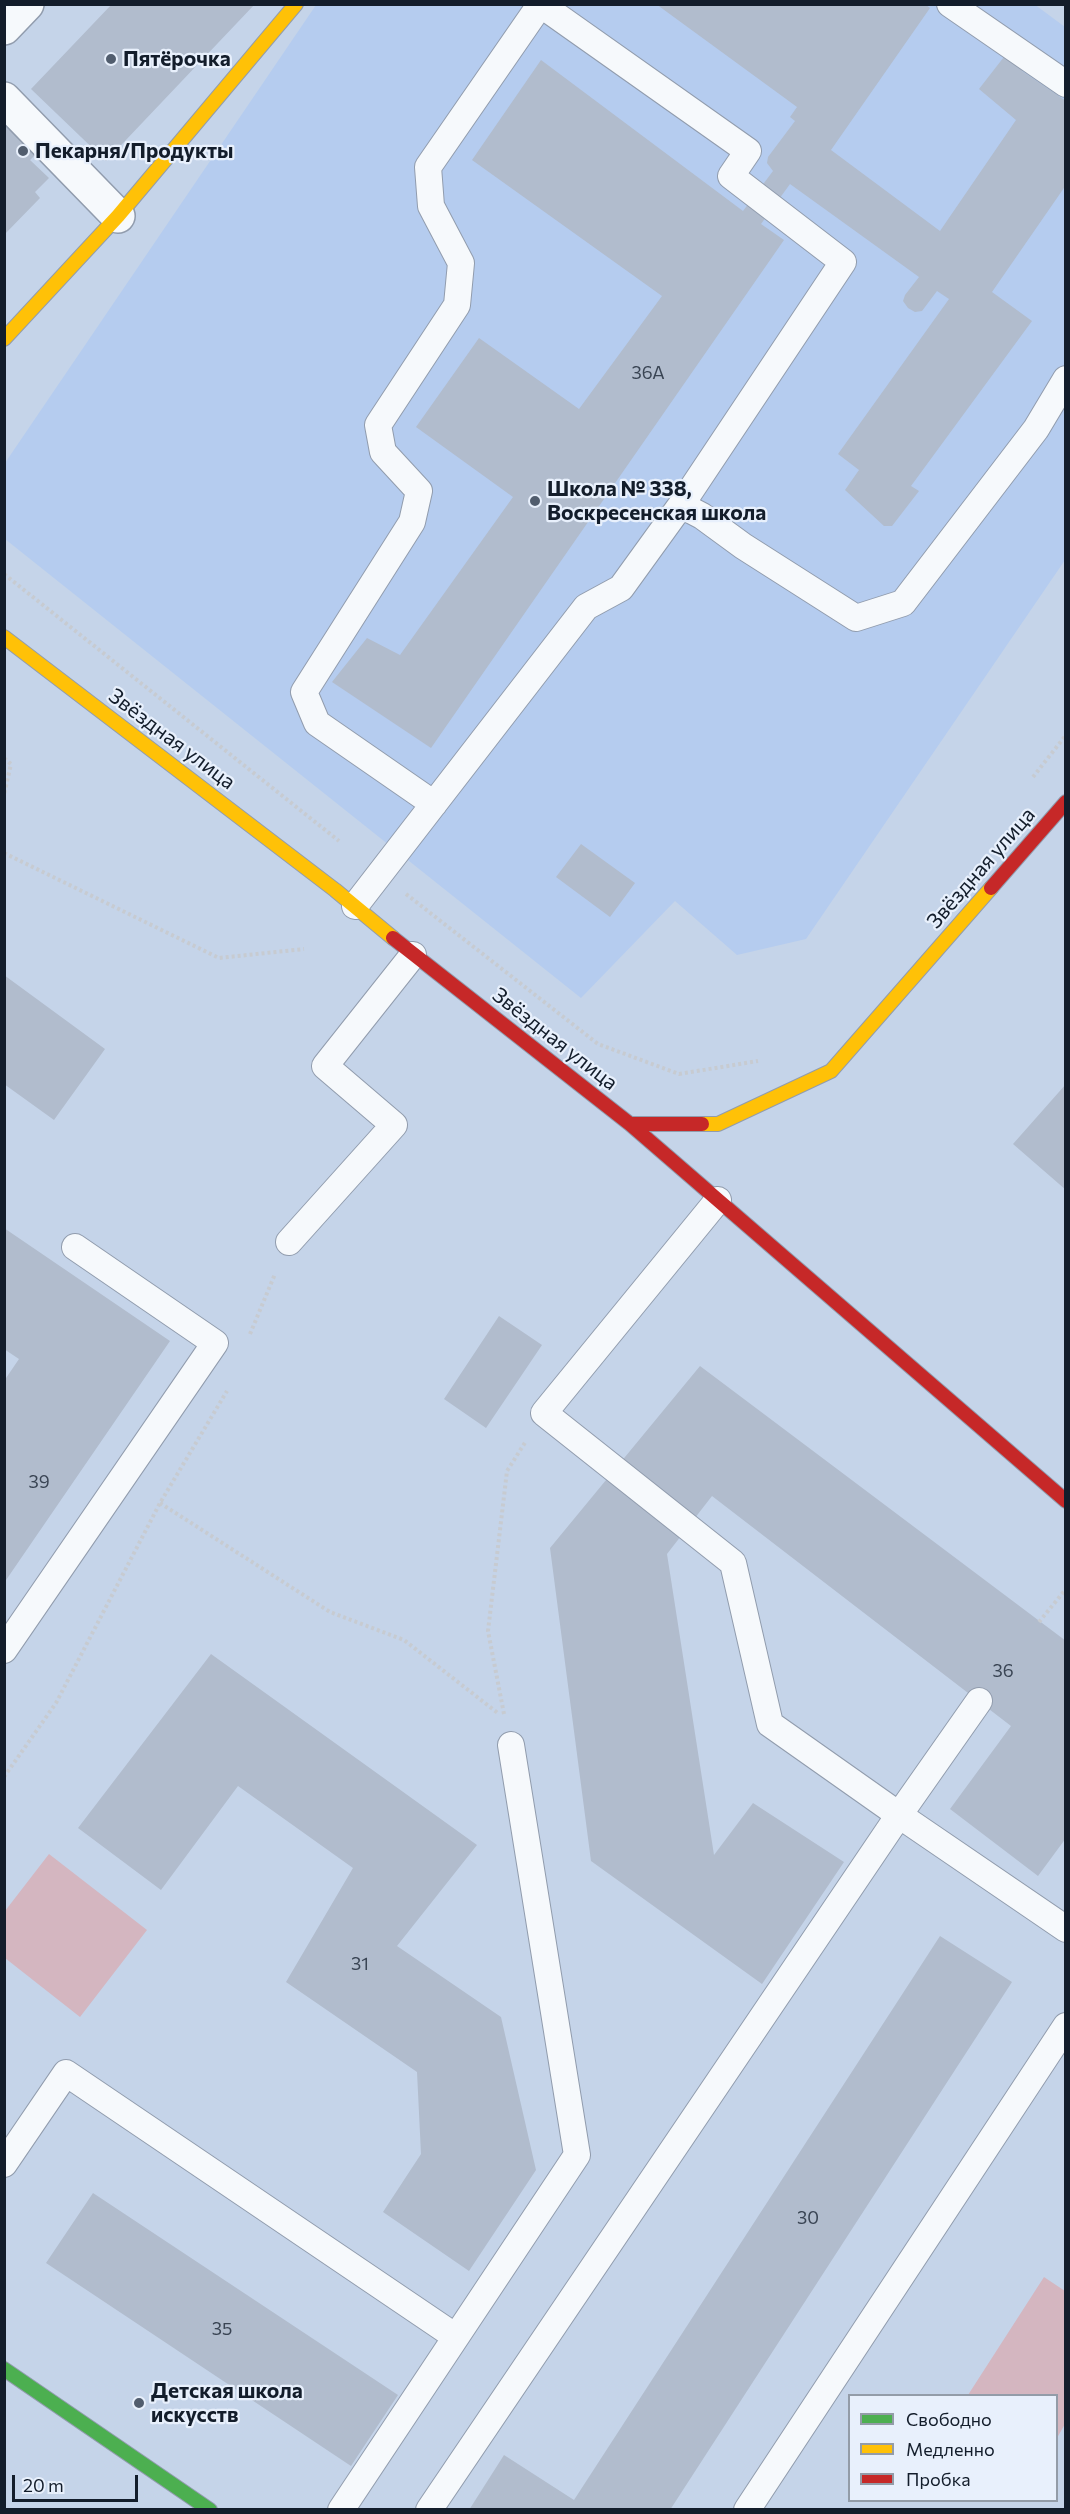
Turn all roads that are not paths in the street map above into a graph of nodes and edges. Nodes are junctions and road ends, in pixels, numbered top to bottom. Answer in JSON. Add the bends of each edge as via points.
{"nodes":[{"id":1,"x":27,"y":4,"type":"edge"},
{"id":2,"x":296,"y":4,"type":"edge"},
{"id":3,"x":950,"y":4,"type":"edge"},
{"id":4,"x":540,"y":5,"type":"edge"},
{"id":5,"x":4,"y":28,"type":"edge"},
{"id":6,"x":1065,"y":84,"type":"edge"},
{"id":7,"x":4,"y":99,"type":"edge"},
{"id":8,"x":118,"y":216,"type":"junction"},
{"id":9,"x":4,"y":339,"type":"edge"},
{"id":10,"x":1065,"y":379,"type":"edge"},
{"id":11,"x":681,"y":505,"type":"junction"},
{"id":12,"x":4,"y":638,"type":"edge"},
{"id":13,"x":1065,"y":802,"type":"edge"},
{"id":14,"x":434,"y":804,"type":"junction"},
{"id":15,"x":355,"y":906,"type":"junction"},
{"id":16,"x":413,"y":955,"type":"junction"},
{"id":17,"x":630,"y":1124,"type":"junction"},
{"id":18,"x":718,"y":1200,"type":"junction"},
{"id":19,"x":289,"y":1242,"type":"road end"},
{"id":20,"x":75,"y":1247,"type":"dead end"},
{"id":21,"x":1065,"y":1501,"type":"edge"},
{"id":22,"x":4,"y":1650,"type":"edge"},
{"id":23,"x":979,"y":1701,"type":"dead end"},
{"id":24,"x":511,"y":1745,"type":"dead end"},
{"id":25,"x":899,"y":1815,"type":"junction"},
{"id":26,"x":1065,"y":1929,"type":"edge"},
{"id":27,"x":1065,"y":2025,"type":"edge"},
{"id":28,"x":4,"y":2164,"type":"edge"},
{"id":29,"x":456,"y":2337,"type":"junction"},
{"id":30,"x":4,"y":2369,"type":"edge"},
{"id":31,"x":210,"y":2510,"type":"edge"},
{"id":32,"x":341,"y":2510,"type":"edge"},
{"id":33,"x":429,"y":2510,"type":"edge"},
{"id":34,"x":747,"y":2510,"type":"edge"}],
"edges":[{"from":1,"to":5,"type":"street"},
{"from":2,"to":8,"type":"street"},
{"from":3,"to":6,"type":"lane"},
{"from":4,"to":11,"type":"lane","via":[[748,151],[731,176],[843,262]]},
{"from":4,"to":14,"type":"lane","via":[[428,167],[431,206],[461,263],[457,305],[378,425],[383,452],[419,491],[412,522],[304,692],[317,723]]},
{"from":7,"to":8,"type":"street"},
{"from":8,"to":9,"type":"street"},
{"from":10,"to":11,"type":"lane","via":[[1036,429],[903,603],[856,618]]},
{"from":11,"to":14,"type":"lane","via":[[621,588],[586,607]]},
{"from":12,"to":15,"type":"street","name":"Звёздная улица"},
{"from":13,"to":17,"type":"street","name":"Звёздная улица","via":[[831,1071],[718,1124]]},
{"from":14,"to":15,"type":"lane"},
{"from":15,"to":16,"type":"street","name":"Звёздная улица"},
{"from":16,"to":17,"type":"street","name":"Звёздная улица"},
{"from":16,"to":19,"type":"lane","via":[[325,1066],[394,1125]]},
{"from":17,"to":18,"type":"street"},
{"from":18,"to":21,"type":"street"},
{"from":18,"to":25,"type":"lane","via":[[544,1413],[733,1563],[770,1724]]},
{"from":20,"to":22,"type":"lane","via":[[215,1343]]},
{"from":23,"to":25,"type":"lane"},
{"from":24,"to":29,"type":"lane","via":[[577,2155]]},
{"from":25,"to":26,"type":"lane"},
{"from":25,"to":33,"type":"lane"},
{"from":27,"to":34,"type":"lane"},
{"from":28,"to":29,"type":"lane","via":[[66,2073]]},
{"from":29,"to":32,"type":"lane"},
{"from":30,"to":31,"type":"street"}]}
